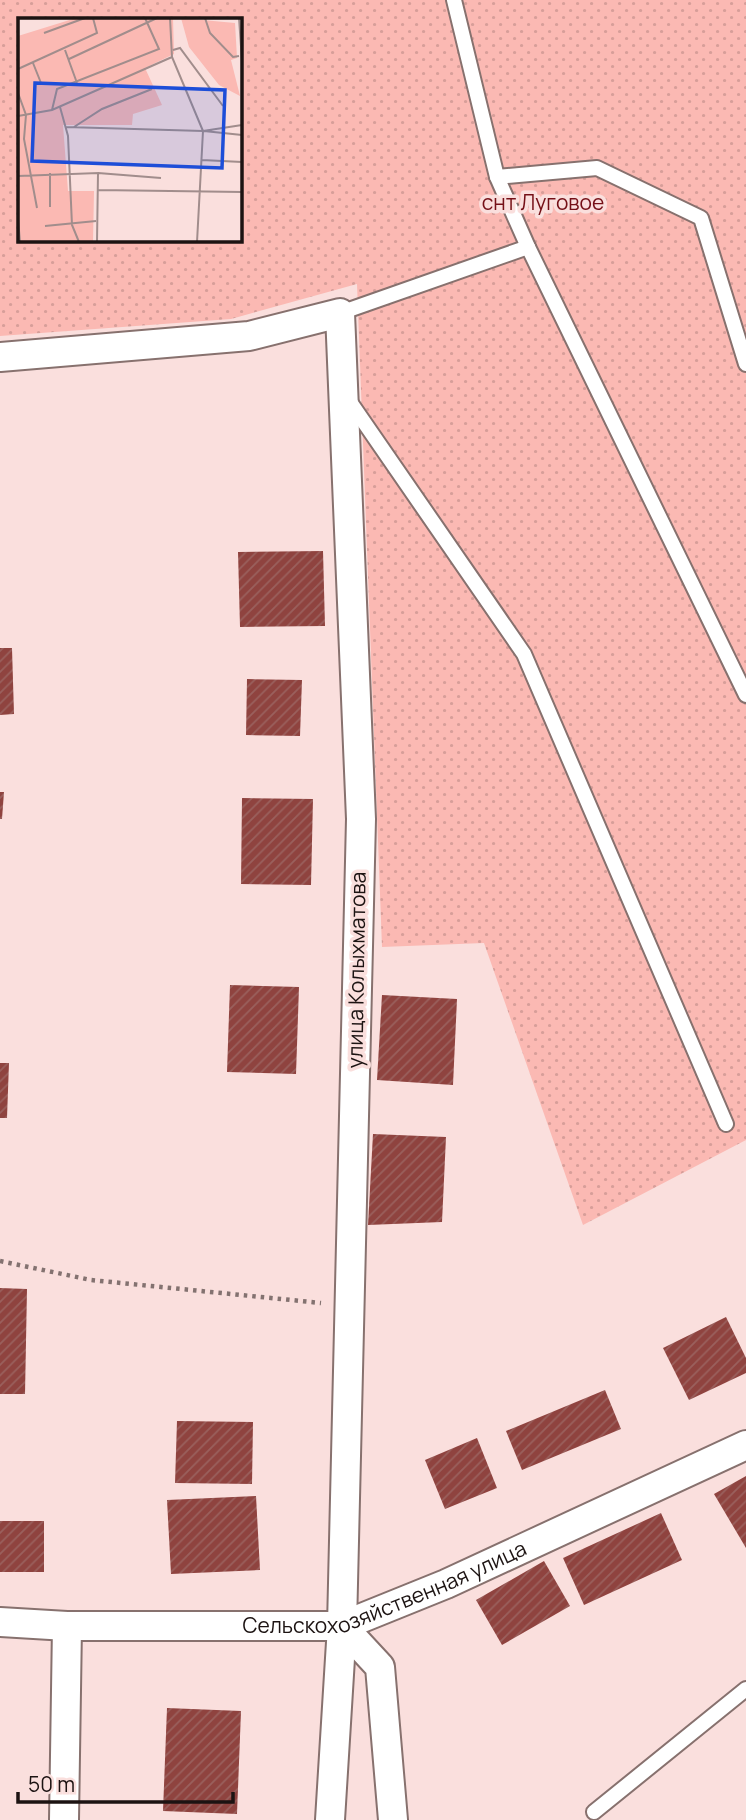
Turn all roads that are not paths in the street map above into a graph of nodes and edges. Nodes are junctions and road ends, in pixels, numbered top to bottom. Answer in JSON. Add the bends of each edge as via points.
{"nodes":[{"id":1,"x":454,"y":0,"type":"edge"},
{"id":2,"x":497,"y":177,"type":"junction"},
{"id":3,"x":527,"y":247,"type":"junction"},
{"id":4,"x":340,"y":313,"type":"junction"},
{"id":5,"x":0,"y":357,"type":"edge"},
{"id":6,"x":746,"y":364,"type":"edge"},
{"id":7,"x":343,"y":392,"type":"junction"},
{"id":8,"x":746,"y":695,"type":"edge"},
{"id":9,"x":726,"y":1124,"type":"dead end"},
{"id":10,"x":746,"y":1444,"type":"edge"},
{"id":11,"x":0,"y":1622,"type":"edge"},
{"id":12,"x":66,"y":1626,"type":"junction"},
{"id":13,"x":342,"y":1626,"type":"junction"},
{"id":14,"x":746,"y":1689,"type":"edge"},
{"id":15,"x":594,"y":1812,"type":"dead end"},
{"id":16,"x":64,"y":1820,"type":"edge"},
{"id":17,"x":330,"y":1820,"type":"edge"},
{"id":18,"x":393,"y":1820,"type":"edge"}],
"edges":[{"from":1,"to":2,"type":"lane"},
{"from":2,"to":3,"type":"lane"},
{"from":2,"to":6,"type":"lane","via":[[597,168],[701,218]]},
{"from":3,"to":4,"type":"lane"},
{"from":3,"to":8,"type":"lane"},
{"from":4,"to":5,"type":"street","via":[[249,337]]},
{"from":4,"to":7,"type":"street","name":"улица Колыхматова"},
{"from":7,"to":9,"type":"lane","via":[[524,654]]},
{"from":7,"to":13,"type":"street","name":"улица Колыхматова","via":[[361,820]]},
{"from":10,"to":13,"type":"street","name":"Сельскохозяйственная улица","via":[[446,1584]]},
{"from":11,"to":12,"type":"street","name":"Сельскохозяйственная улица"},
{"from":12,"to":13,"type":"street","name":"Сельскохозяйственная улица"},
{"from":12,"to":16,"type":"street"},
{"from":13,"to":17,"type":"street","name":"улица Колыхматова"},
{"from":13,"to":18,"type":"street","via":[[380,1667]]},
{"from":14,"to":15,"type":"lane"}]}
